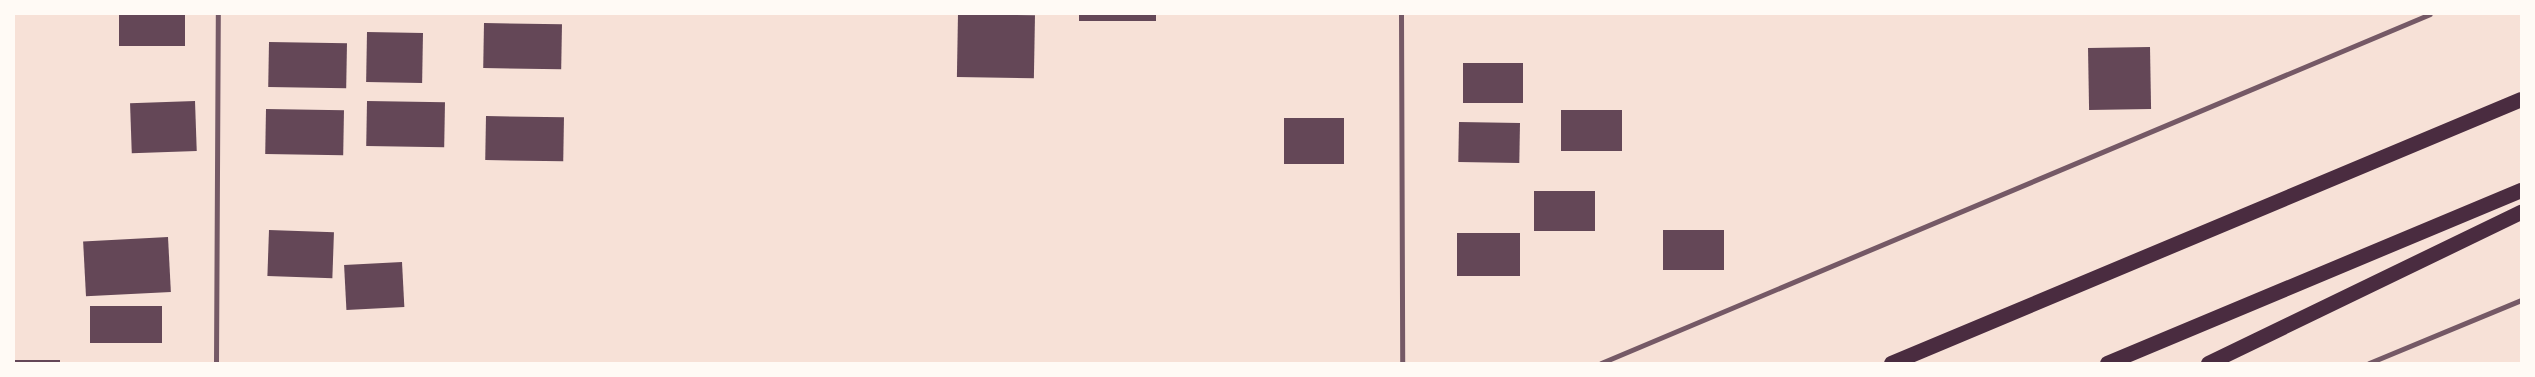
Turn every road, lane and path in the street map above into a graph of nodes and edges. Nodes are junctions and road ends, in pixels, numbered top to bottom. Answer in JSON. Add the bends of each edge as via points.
{"nodes":[{"id":1,"x":218,"y":14,"type":"edge"},
{"id":2,"x":1401,"y":14,"type":"edge"},
{"id":3,"x":2430,"y":14,"type":"edge"},
{"id":4,"x":2521,"y":99,"type":"edge"},
{"id":5,"x":2521,"y":190,"type":"edge"},
{"id":6,"x":2521,"y":212,"type":"edge"},
{"id":7,"x":2521,"y":300,"type":"edge"},
{"id":8,"x":216,"y":363,"type":"edge"},
{"id":9,"x":1402,"y":363,"type":"edge"},
{"id":10,"x":1601,"y":363,"type":"edge"},
{"id":11,"x":1891,"y":363,"type":"edge"},
{"id":12,"x":2107,"y":363,"type":"edge"},
{"id":13,"x":2208,"y":363,"type":"edge"},
{"id":14,"x":2369,"y":363,"type":"edge"}],
"edges":[{"from":1,"to":8,"type":"street"},
{"from":2,"to":9,"type":"street"},
{"from":3,"to":10,"type":"street"},
{"from":4,"to":11,"type":"highway"},
{"from":5,"to":12,"type":"highway"},
{"from":6,"to":13,"type":"highway"},
{"from":7,"to":14,"type":"street"}]}
